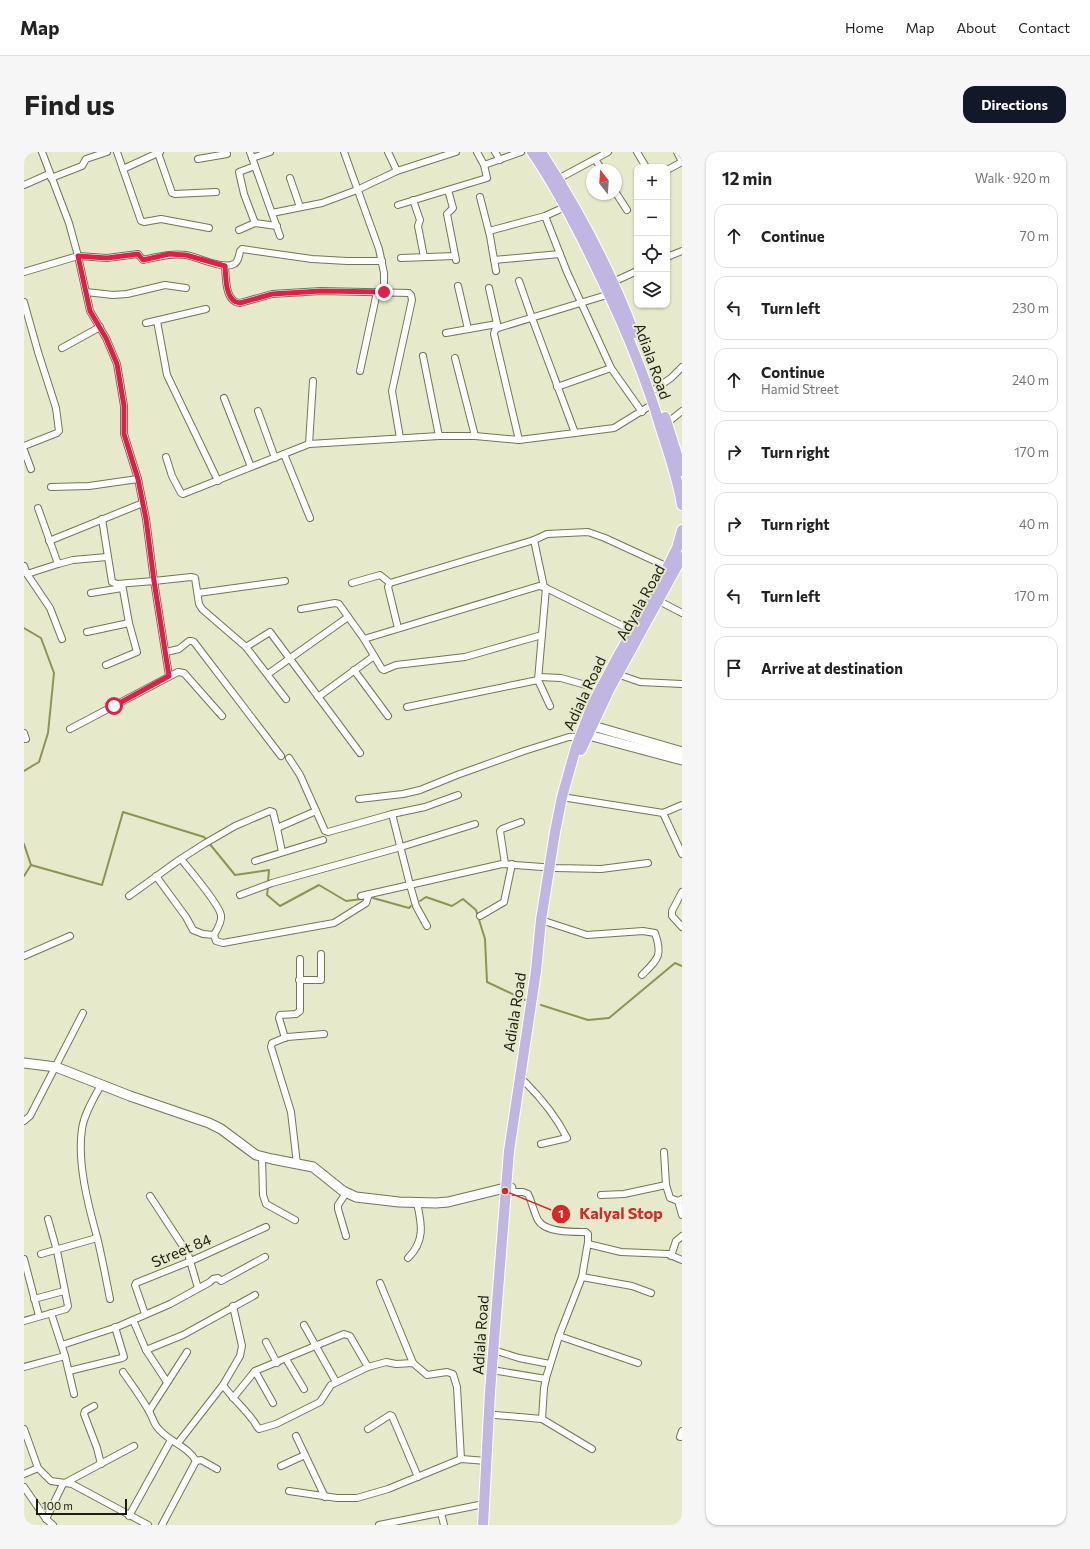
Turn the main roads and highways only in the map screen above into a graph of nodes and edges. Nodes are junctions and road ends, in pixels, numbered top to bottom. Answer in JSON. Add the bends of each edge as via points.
{"nodes":[{"id":1,"x":532,"y":152,"type":"edge"},
{"id":2,"x":540,"y":152,"type":"edge"},
{"id":3,"x":680,"y":459,"type":"edge"},
{"id":4,"x":682,"y":471,"type":"edge"},
{"id":5,"x":682,"y":505,"type":"edge"},
{"id":6,"x":682,"y":530,"type":"edge"},
{"id":7,"x":677,"y":564,"type":"edge"},
{"id":8,"x":636,"y":633,"type":"junction"},
{"id":9,"x":588,"y":725,"type":"junction"},
{"id":10,"x":583,"y":735,"type":"junction"},
{"id":11,"x":682,"y":752,"type":"edge"},
{"id":12,"x":682,"y":760,"type":"edge"},
{"id":13,"x":565,"y":797,"type":"junction"},
{"id":14,"x":544,"y":921,"type":"junction"},
{"id":15,"x":24,"y":1063,"type":"edge"},
{"id":16,"x":509,"y":1190,"type":"junction"},
{"id":17,"x":483,"y":1525,"type":"edge"},
{"id":18,"x":490,"y":1525,"type":"edge"}],
"edges":[{"from":1,"to":5,"type":"main road","name":"Adiala Road","via":[[582,236],[610,294],[638,360],[679,487]]},
{"from":2,"to":3,"type":"main road","via":[[584,222],[624,305]]},
{"from":3,"to":4,"type":"main road"},
{"from":6,"to":7,"type":"main road","name":"Adiala Road","via":[[677,548]]},
{"from":7,"to":8,"type":"main road","name":"Adyala Road","via":[[659,601]]},
{"from":7,"to":8,"type":"main road","name":"Adiala Road","via":[[652,598]]},
{"from":8,"to":9,"type":"main road","name":"Adyala Road","via":[[617,674]]},
{"from":8,"to":9,"type":"main road","name":"Adiala Road","via":[[600,689]]},
{"from":9,"to":10,"type":"main road","name":"Adiala Road"},
{"from":9,"to":11,"type":"main road"},
{"from":10,"to":12,"type":"main road"},
{"from":10,"to":13,"type":"main road","name":"Adiala Road"},
{"from":10,"to":13,"type":"main road","name":"Adiala Road","via":[[582,748]]},
{"from":13,"to":14,"type":"main road","name":"Adiala Road","via":[[555,832]]},
{"from":14,"to":16,"type":"main road","name":"Adiala Road","via":[[513,1121]]},
{"from":14,"to":16,"type":"main road","name":"Adiala Road","via":[[542,972]]},
{"from":15,"to":16,"type":"main road","via":[[56,1067],[209,1123],[262,1157],[313,1167],[346,1193],[356,1196],[418,1203],[448,1202]]},
{"from":16,"to":17,"type":"main road","name":"Adiala Road"},
{"from":16,"to":18,"type":"main road","name":"Adiala Road"}]}
